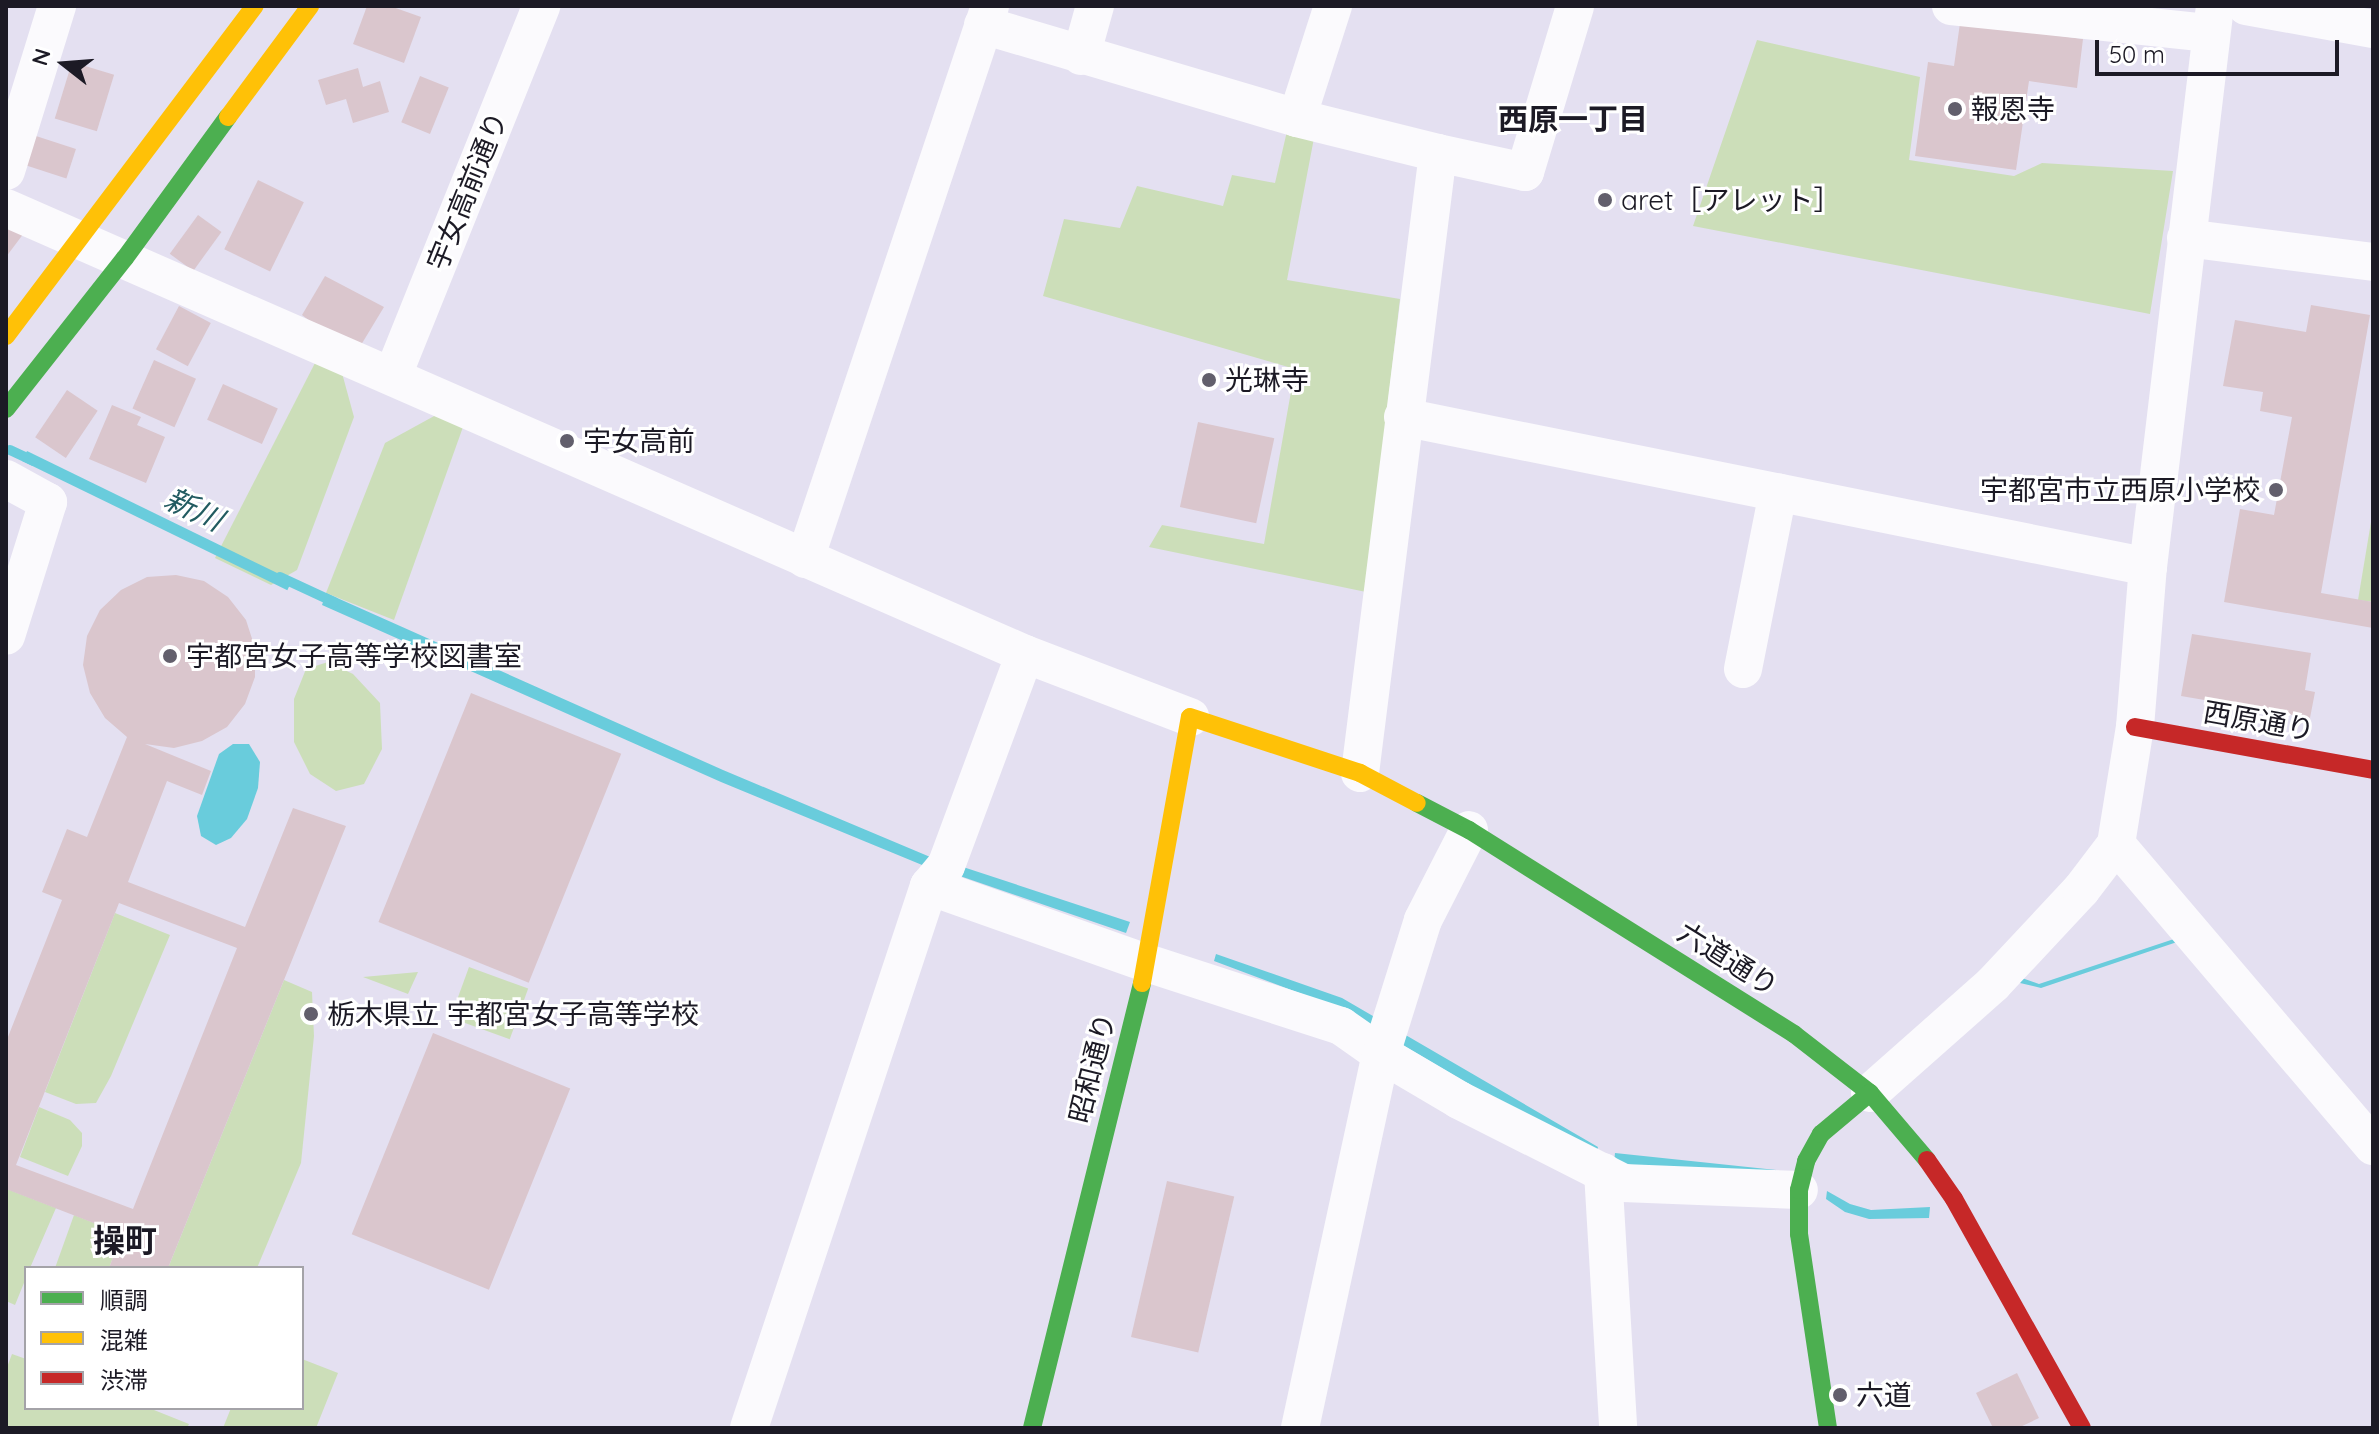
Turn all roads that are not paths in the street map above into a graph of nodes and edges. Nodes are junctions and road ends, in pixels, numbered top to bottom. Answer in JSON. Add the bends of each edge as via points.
{"nodes":[{"id":1,"x":57,"y":6,"type":"edge"},
{"id":2,"x":255,"y":6,"type":"edge"},
{"id":3,"x":310,"y":6,"type":"edge"},
{"id":4,"x":541,"y":6,"type":"edge"},
{"id":5,"x":1095,"y":6,"type":"edge"},
{"id":6,"x":1333,"y":6,"type":"edge"},
{"id":7,"x":1575,"y":6,"type":"edge"},
{"id":8,"x":1951,"y":6,"type":"edge"},
{"id":9,"x":2246,"y":6,"type":"edge"},
{"id":10,"x":986,"y":16,"type":"edge"},
{"id":11,"x":2213,"y":19,"type":"edge"},
{"id":12,"x":2373,"y":29,"type":"edge"},
{"id":13,"x":1081,"y":56,"type":"junction"},
{"id":14,"x":1297,"y":118,"type":"junction"},
{"id":15,"x":1438,"y":153,"type":"junction"},
{"id":16,"x":6,"y":171,"type":"edge"},
{"id":17,"x":6,"y":208,"type":"edge"},
{"id":18,"x":79,"y":237,"type":"junction"},
{"id":19,"x":2186,"y":238,"type":"junction"},
{"id":20,"x":125,"y":258,"type":"junction"},
{"id":21,"x":2373,"y":262,"type":"edge"},
{"id":22,"x":6,"y":336,"type":"edge"},
{"id":23,"x":393,"y":375,"type":"junction"},
{"id":24,"x":6,"y":409,"type":"edge"},
{"id":25,"x":1403,"y":417,"type":"junction"},
{"id":26,"x":6,"y":479,"type":"edge"},
{"id":27,"x":1778,"y":492,"type":"junction"},
{"id":28,"x":805,"y":559,"type":"junction"},
{"id":29,"x":2148,"y":567,"type":"junction"},
{"id":30,"x":6,"y":636,"type":"edge"},
{"id":31,"x":1025,"y":654,"type":"junction"},
{"id":32,"x":1743,"y":669,"type":"dead end"},
{"id":33,"x":2135,"y":727,"type":"junction"},
{"id":34,"x":1209,"y":729,"type":"junction"},
{"id":35,"x":2373,"y":770,"type":"edge"},
{"id":36,"x":1360,"y":773,"type":"junction"},
{"id":37,"x":1469,"y":830,"type":"junction"},
{"id":38,"x":2116,"y":844,"type":"junction"},
{"id":39,"x":929,"y":886,"type":"junction"},
{"id":40,"x":1167,"y":969,"type":"junction"},
{"id":41,"x":1381,"y":1054,"type":"junction"},
{"id":42,"x":1870,"y":1093,"type":"junction"},
{"id":43,"x":2373,"y":1146,"type":"edge"},
{"id":44,"x":1603,"y":1172,"type":"junction"},
{"id":45,"x":1799,"y":1190,"type":"junction"},
{"id":46,"x":749,"y":1428,"type":"edge"},
{"id":47,"x":1032,"y":1428,"type":"edge"},
{"id":48,"x":1300,"y":1428,"type":"edge"},
{"id":49,"x":1618,"y":1428,"type":"edge"},
{"id":50,"x":1828,"y":1428,"type":"edge"},
{"id":51,"x":2082,"y":1428,"type":"edge"}],
"edges":[{"from":1,"to":16,"type":"street"},
{"from":2,"to":18,"type":"street"},
{"from":3,"to":20,"type":"street"},
{"from":4,"to":23,"type":"street","name":"宇女高前通り"},
{"from":5,"to":13,"type":"street"},
{"from":6,"to":14,"type":"street"},
{"from":7,"to":15,"type":"street","via":[[1525,172]]},
{"from":8,"to":11,"type":"street"},
{"from":9,"to":12,"type":"street"},
{"from":10,"to":13,"type":"street"},
{"from":10,"to":28,"type":"street"},
{"from":11,"to":19,"type":"street"},
{"from":13,"to":14,"type":"street"},
{"from":14,"to":15,"type":"street"},
{"from":15,"to":25,"type":"street"},
{"from":17,"to":18,"type":"street"},
{"from":18,"to":20,"type":"street"},
{"from":18,"to":22,"type":"street"},
{"from":19,"to":21,"type":"street"},
{"from":19,"to":29,"type":"street"},
{"from":20,"to":23,"type":"street"},
{"from":20,"to":24,"type":"street"},
{"from":23,"to":28,"type":"street"},
{"from":25,"to":27,"type":"street"},
{"from":25,"to":36,"type":"street"},
{"from":26,"to":30,"type":"street","via":[[48,502]]},
{"from":27,"to":29,"type":"street"},
{"from":27,"to":32,"type":"street"},
{"from":28,"to":31,"type":"street"},
{"from":29,"to":33,"type":"street"},
{"from":31,"to":34,"type":"street"},
{"from":31,"to":39,"type":"street","via":[[946,866]]},
{"from":33,"to":35,"type":"street","name":"西原通り"},
{"from":33,"to":38,"type":"street"},
{"from":34,"to":36,"type":"street","name":"六道通り"},
{"from":34,"to":40,"type":"street","name":"昭和通り"},
{"from":36,"to":37,"type":"street","name":"六道通り"},
{"from":37,"to":41,"type":"street","via":[[1423,920]]},
{"from":37,"to":42,"type":"street","name":"六道通り","via":[[1794,1034]]},
{"from":38,"to":42,"type":"street","via":[[2081,890],[1993,984]]},
{"from":38,"to":43,"type":"street"},
{"from":39,"to":40,"type":"street"},
{"from":39,"to":46,"type":"street"},
{"from":40,"to":41,"type":"street","via":[[1341,1026]]},
{"from":40,"to":47,"type":"street","name":"昭和通り"},
{"from":41,"to":44,"type":"street","via":[[1459,1100]]},
{"from":41,"to":48,"type":"street"},
{"from":42,"to":45,"type":"street","via":[[1821,1134],[1806,1161]]},
{"from":42,"to":51,"type":"street","name":"六道通り","via":[[1912,1138],[1954,1199]]},
{"from":44,"to":45,"type":"street","via":[[1623,1183]]},
{"from":44,"to":49,"type":"street"},
{"from":45,"to":50,"type":"street","via":[[1799,1234]]}]}
